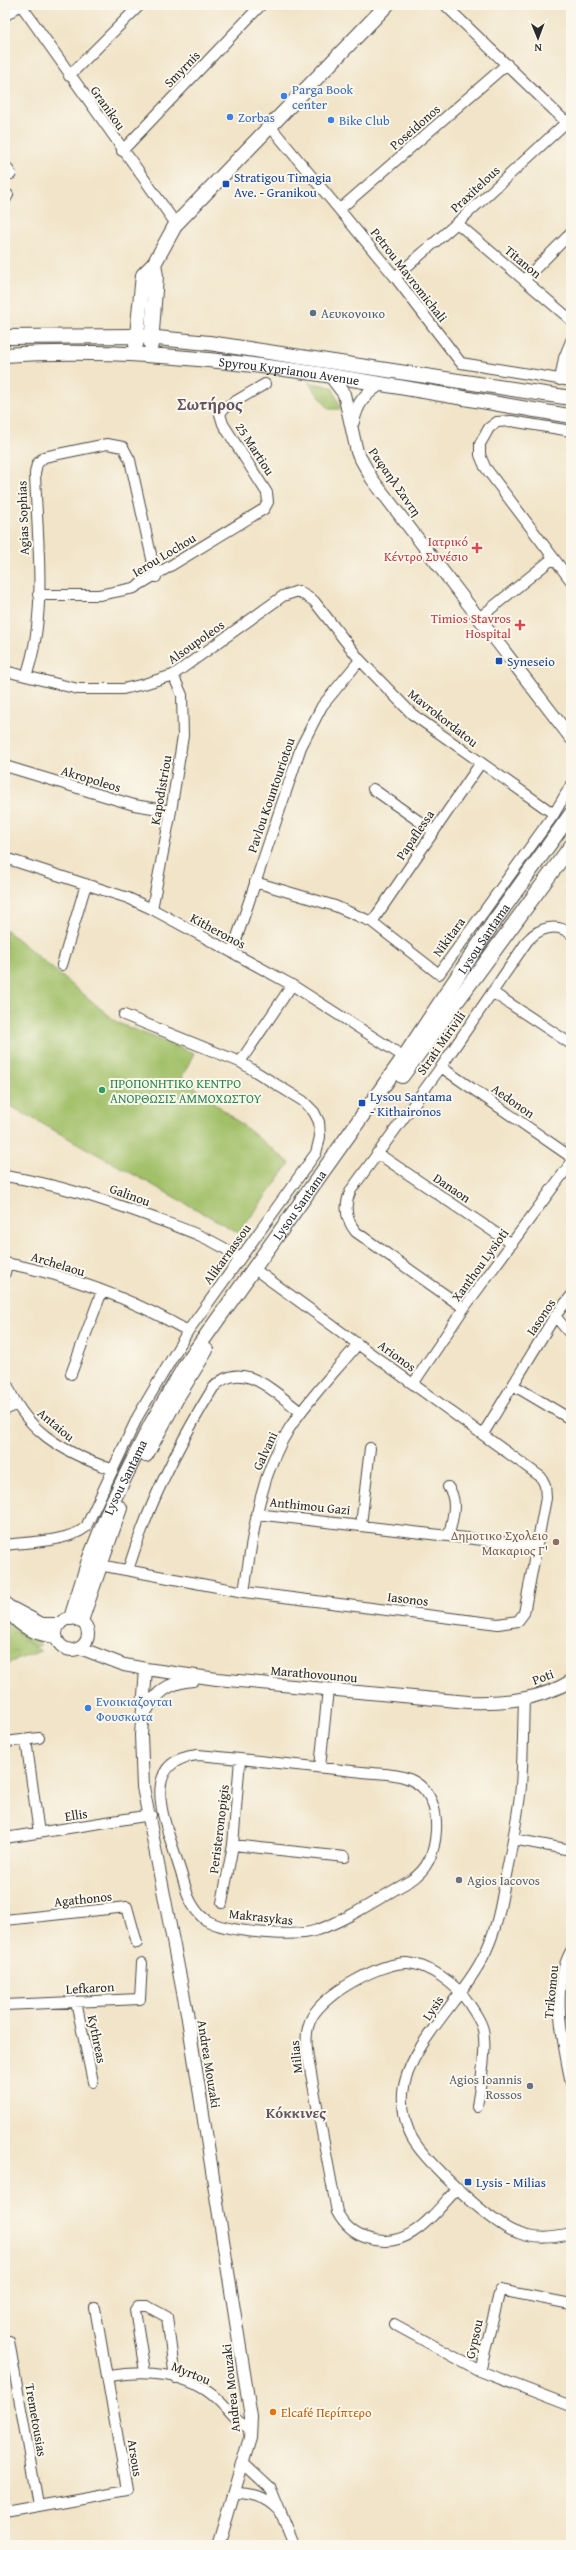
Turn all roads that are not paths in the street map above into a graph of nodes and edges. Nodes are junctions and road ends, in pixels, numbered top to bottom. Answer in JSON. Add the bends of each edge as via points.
{"nodes":[{"id":1,"x":21,"y":5,"type":"edge"},
{"id":2,"x":140,"y":5,"type":"edge"},
{"id":3,"x":261,"y":5,"type":"edge"},
{"id":4,"x":387,"y":5,"type":"edge"},
{"id":5,"x":445,"y":5,"type":"edge"},
{"id":6,"x":5,"y":16,"type":"edge"},
{"id":7,"x":507,"y":64,"type":"junction"},
{"id":8,"x":69,"y":76,"type":"junction"},
{"id":9,"x":569,"y":120,"type":"edge"},
{"id":10,"x":270,"y":126,"type":"junction"},
{"id":11,"x":122,"y":151,"type":"junction"},
{"id":12,"x":5,"y":165,"type":"edge"},
{"id":13,"x":11,"y":174,"type":"dead end"},
{"id":14,"x":340,"y":209,"type":"junction"},
{"id":15,"x":457,"y":223,"type":"junction"},
{"id":16,"x":176,"y":224,"type":"junction"},
{"id":17,"x":571,"y":233,"type":"edge"},
{"id":18,"x":154,"y":264,"type":"junction"},
{"id":19,"x":395,"y":277,"type":"junction"},
{"id":20,"x":524,"y":280,"type":"junction"},
{"id":21,"x":571,"y":320,"type":"edge"},
{"id":22,"x":136,"y":336,"type":"junction"},
{"id":23,"x":5,"y":337,"type":"edge"},
{"id":24,"x":151,"y":337,"type":"junction"},
{"id":25,"x":571,"y":341,"type":"edge"},
{"id":26,"x":135,"y":354,"type":"junction"},
{"id":27,"x":5,"y":355,"type":"edge"},
{"id":28,"x":150,"y":355,"type":"junction"},
{"id":29,"x":331,"y":377,"type":"junction"},
{"id":30,"x":560,"y":380,"type":"junction"},
{"id":31,"x":571,"y":381,"type":"edge"},
{"id":32,"x":265,"y":384,"type":"dead end"},
{"id":33,"x":379,"y":385,"type":"junction"},
{"id":34,"x":571,"y":398,"type":"edge"},
{"id":35,"x":571,"y":416,"type":"edge"},
{"id":36,"x":352,"y":427,"type":"junction"},
{"id":37,"x":571,"y":431,"type":"edge"},
{"id":38,"x":267,"y":505,"type":"joint"},
{"id":39,"x":552,"y":559,"type":"junction"},
{"id":40,"x":156,"y":577,"type":"junction"},
{"id":41,"x":571,"y":581,"type":"edge"},
{"id":42,"x":298,"y":591,"type":"joint"},
{"id":43,"x":38,"y":596,"type":"junction"},
{"id":44,"x":478,"y":619,"type":"junction"},
{"id":45,"x":360,"y":660,"type":"junction"},
{"id":46,"x":5,"y":671,"type":"edge"},
{"id":47,"x":173,"y":675,"type":"junction"},
{"id":48,"x":26,"y":676,"type":"junction"},
{"id":49,"x":570,"y":735,"type":"edge"},
{"id":50,"x":480,"y":764,"type":"junction"},
{"id":51,"x":5,"y":766,"type":"edge"},
{"id":52,"x":571,"y":785,"type":"edge"},
{"id":53,"x":373,"y":789,"type":"dead end"},
{"id":54,"x":171,"y":811,"type":"junction"},
{"id":55,"x":554,"y":814,"type":"junction"},
{"id":56,"x":571,"y":814,"type":"edge"},
{"id":57,"x":433,"y":831,"type":"junction"},
{"id":58,"x":571,"y":846,"type":"edge"},
{"id":59,"x":5,"y":858,"type":"edge"},
{"id":60,"x":255,"y":882,"type":"junction"},
{"id":61,"x":86,"y":884,"type":"junction"},
{"id":62,"x":152,"y":909,"type":"junction"},
{"id":63,"x":372,"y":922,"type":"junction"},
{"id":64,"x":571,"y":934,"type":"edge"},
{"id":65,"x":232,"y":952,"type":"junction"},
{"id":66,"x":62,"y":965,"type":"dead end"},
{"id":67,"x":292,"y":985,"type":"junction"},
{"id":68,"x":492,"y":992,"type":"junction"},
{"id":69,"x":124,"y":1014,"type":"dead end"},
{"id":70,"x":571,"y":1044,"type":"edge"},
{"id":71,"x":408,"y":1060,"type":"junction"},
{"id":72,"x":240,"y":1062,"type":"junction"},
{"id":73,"x":441,"y":1067,"type":"junction"},
{"id":74,"x":377,"y":1153,"type":"junction"},
{"id":75,"x":571,"y":1157,"type":"edge"},
{"id":76,"x":571,"y":1163,"type":"edge"},
{"id":77,"x":5,"y":1176,"type":"edge"},
{"id":78,"x":512,"y":1244,"type":"junction"},
{"id":79,"x":239,"y":1258,"type":"junction"},
{"id":80,"x":6,"y":1263,"type":"edge"},
{"id":81,"x":256,"y":1271,"type":"junction"},
{"id":82,"x":5,"y":1274,"type":"edge"},
{"id":83,"x":102,"y":1291,"type":"junction"},
{"id":84,"x":571,"y":1296,"type":"edge"},
{"id":85,"x":464,"y":1308,"type":"junction"},
{"id":86,"x":555,"y":1316,"type":"junction"},
{"id":87,"x":188,"y":1331,"type":"junction"},
{"id":88,"x":571,"y":1335,"type":"edge"},
{"id":89,"x":358,"y":1344,"type":"junction"},
{"id":90,"x":71,"y":1374,"type":"dead end"},
{"id":91,"x":5,"y":1378,"type":"edge"},
{"id":92,"x":413,"y":1384,"type":"junction"},
{"id":93,"x":513,"y":1385,"type":"junction"},
{"id":94,"x":16,"y":1404,"type":"junction"},
{"id":95,"x":5,"y":1410,"type":"edge"},
{"id":96,"x":301,"y":1412,"type":"junction"},
{"id":97,"x":567,"y":1417,"type":"dead end"},
{"id":98,"x":483,"y":1434,"type":"junction"},
{"id":99,"x":370,"y":1448,"type":"dead end"},
{"id":100,"x":526,"y":1465,"type":"joint"},
{"id":101,"x":111,"y":1469,"type":"junction"},
{"id":102,"x":448,"y":1487,"type":"dead end"},
{"id":103,"x":256,"y":1514,"type":"junction"},
{"id":104,"x":361,"y":1525,"type":"junction"},
{"id":105,"x":449,"y":1535,"type":"junction"},
{"id":106,"x":5,"y":1545,"type":"edge"},
{"id":107,"x":536,"y":1546,"type":"junction"},
{"id":108,"x":99,"y":1565,"type":"junction"},
{"id":109,"x":128,"y":1570,"type":"junction"},
{"id":110,"x":244,"y":1592,"type":"junction"},
{"id":111,"x":7,"y":1604,"type":"edge"},
{"id":112,"x":70,"y":1621,"type":"junction"},
{"id":113,"x":88,"y":1635,"type":"junction"},
{"id":114,"x":56,"y":1637,"type":"junction"},
{"id":115,"x":80,"y":1648,"type":"junction"},
{"id":116,"x":104,"y":1657,"type":"junction"},
{"id":117,"x":146,"y":1670,"type":"junction"},
{"id":118,"x":217,"y":1678,"type":"junction"},
{"id":119,"x":571,"y":1681,"type":"edge"},
{"id":120,"x":328,"y":1689,"type":"junction"},
{"id":121,"x":524,"y":1699,"type":"junction"},
{"id":122,"x":142,"y":1718,"type":"junction"},
{"id":123,"x":39,"y":1738,"type":"dead end"},
{"id":124,"x":26,"y":1740,"type":"junction"},
{"id":125,"x":5,"y":1742,"type":"edge"},
{"id":126,"x":240,"y":1759,"type":"junction"},
{"id":127,"x":320,"y":1767,"type":"junction"},
{"id":128,"x":151,"y":1815,"type":"junction"},
{"id":129,"x":39,"y":1833,"type":"junction"},
{"id":130,"x":5,"y":1838,"type":"edge"},
{"id":131,"x":513,"y":1839,"type":"junction"},
{"id":132,"x":233,"y":1845,"type":"junction"},
{"id":133,"x":571,"y":1850,"type":"edge"},
{"id":134,"x":346,"y":1857,"type":"dead end"},
{"id":135,"x":222,"y":1903,"type":"dead end"},
{"id":136,"x":5,"y":1920,"type":"edge"},
{"id":137,"x":136,"y":1943,"type":"dead end"},
{"id":138,"x":571,"y":1951,"type":"edge"},
{"id":139,"x":142,"y":1963,"type":"dead end"},
{"id":140,"x":460,"y":1991,"type":"junction"},
{"id":141,"x":76,"y":2002,"type":"junction"},
{"id":142,"x":5,"y":2005,"type":"edge"},
{"id":143,"x":569,"y":2068,"type":"edge"},
{"id":144,"x":93,"y":2082,"type":"dead end"},
{"id":145,"x":571,"y":2083,"type":"edge"},
{"id":146,"x":477,"y":2107,"type":"dead end"},
{"id":147,"x":458,"y":2188,"type":"junction"},
{"id":148,"x":571,"y":2234,"type":"edge"},
{"id":149,"x":571,"y":2304,"type":"edge"},
{"id":150,"x":95,"y":2308,"type":"dead end"},
{"id":151,"x":394,"y":2324,"type":"dead end"},
{"id":152,"x":9,"y":2341,"type":"dead end"},
{"id":153,"x":8,"y":2359,"type":"edge"},
{"id":154,"x":480,"y":2371,"type":"junction"},
{"id":155,"x":145,"y":2372,"type":"junction"},
{"id":156,"x":109,"y":2376,"type":"junction"},
{"id":157,"x":175,"y":2378,"type":"junction"},
{"id":158,"x":571,"y":2406,"type":"edge"},
{"id":159,"x":251,"y":2429,"type":"junction"},
{"id":160,"x":243,"y":2463,"type":"junction"},
{"id":161,"x":234,"y":2493,"type":"junction"},
{"id":162,"x":38,"y":2505,"type":"junction"},
{"id":163,"x":5,"y":2512,"type":"edge"},
{"id":164,"x":282,"y":2512,"type":"junction"},
{"id":165,"x":218,"y":2545,"type":"edge"},
{"id":166,"x":294,"y":2545,"type":"edge"}],
"edges":[{"from":1,"to":6,"type":"street"},
{"from":1,"to":8,"type":"street","name":"Granikou"},
{"from":2,"to":8,"type":"street"},
{"from":3,"to":11,"type":"street","name":"Smyrnis"},
{"from":4,"to":10,"type":"main road"},
{"from":5,"to":7,"type":"street"},
{"from":7,"to":9,"type":"street"},
{"from":7,"to":14,"type":"street","name":"Poseidonos"},
{"from":8,"to":11,"type":"street","name":"Granikou"},
{"from":9,"to":15,"type":"street","name":"Praxitelous"},
{"from":10,"to":14,"type":"street","name":"Petrou Mavromichali"},
{"from":10,"to":16,"type":"main road"},
{"from":11,"to":16,"type":"street","name":"Granikou"},
{"from":12,"to":13,"type":"street"},
{"from":14,"to":19,"type":"street","name":"Petrou Mavromichali"},
{"from":15,"to":19,"type":"street","name":"Praxitelous"},
{"from":15,"to":20,"type":"street","name":"Titanon"},
{"from":16,"to":18,"type":"main road"},
{"from":17,"to":20,"type":"street"},
{"from":18,"to":22,"type":"main road","via":[[143,275]]},
{"from":18,"to":24,"type":"main road","via":[[156,276]]},
{"from":19,"to":30,"type":"street","name":"Petrou Mavromichali","via":[[461,363]]},
{"from":20,"to":21,"type":"street","name":"Titanon"},
{"from":22,"to":23,"type":"main road","name":"Spyrou Kyprianou Avenue"},
{"from":22,"to":24,"type":"main road","name":"Spyrou Kyprianou Avenue"},
{"from":22,"to":26,"type":"main road"},
{"from":24,"to":28,"type":"main road"},
{"from":24,"to":34,"type":"main road","name":"Spyrou Kyprianou Avenue","via":[[276,352]]},
{"from":25,"to":30,"type":"street","via":[[564,358]]},
{"from":26,"to":27,"type":"main road","name":"Spyrou Kyprianou Avenue"},
{"from":26,"to":28,"type":"main road","name":"Spyrou Kyprianou Avenue"},
{"from":28,"to":29,"type":"main road","name":"Spyrou Kyprianou Avenue","via":[[208,359]]},
{"from":29,"to":33,"type":"main road","name":"Spyrou Kyprianou Avenue"},
{"from":29,"to":36,"type":"street","name":"Ραφαηλ Σαντη","via":[[344,394]]},
{"from":30,"to":31,"type":"street","name":"Petrou Mavromichali"},
{"from":32,"to":38,"type":"street","name":"25 Martiou","via":[[224,408],[220,414],[223,424],[266,490]]},
{"from":33,"to":35,"type":"main road","name":"Spyrou Kyprianou Avenue"},
{"from":33,"to":36,"type":"street","name":"Ραφαηλ Σαντη","via":[[360,402]]},
{"from":36,"to":44,"type":"street","name":"Ραφαηλ Σαντη","via":[[357,452],[372,479]]},
{"from":37,"to":39,"type":"street","via":[[507,421],[498,422],[489,428],[480,444],[481,461]]},
{"from":38,"to":40,"type":"street","name":"Ierou Lochou","via":[[261,512]]},
{"from":39,"to":41,"type":"street"},
{"from":39,"to":44,"type":"street"},
{"from":40,"to":43,"type":"street","name":"Ierou Lochou","via":[[130,590],[107,595]]},
{"from":40,"to":43,"type":"street","name":"Agias Sophias","via":[[128,455],[121,446],[100,446],[48,455],[37,464],[35,473]]},
{"from":42,"to":45,"type":"street","name":"Mavrokordatou","via":[[314,601]]},
{"from":42,"to":47,"type":"street","name":"Alsoupoleos","via":[[283,596]]},
{"from":43,"to":48,"type":"street","name":"Agias Sophias","via":[[36,640]]},
{"from":44,"to":49,"type":"street","name":"Ραφαηλ Σαντη"},
{"from":45,"to":50,"type":"street","name":"Mavrokordatou","via":[[412,714]]},
{"from":45,"to":60,"type":"street","name":"Pavlou Kountouriotou","via":[[339,683],[310,726]]},
{"from":46,"to":48,"type":"street","name":"Alsoupoleos"},
{"from":47,"to":48,"type":"street","name":"Alsoupoleos","via":[[123,690],[78,689]]},
{"from":47,"to":54,"type":"street","name":"Kapodistriou","via":[[182,695],[184,714]]},
{"from":50,"to":55,"type":"street","name":"Mavrokordatou"},
{"from":50,"to":57,"type":"street","name":"Papaflessa"},
{"from":51,"to":54,"type":"street","name":"Akropoleos","via":[[134,806]]},
{"from":52,"to":55,"type":"street","name":"Nikitara"},
{"from":53,"to":57,"type":"street"},
{"from":54,"to":62,"type":"street","name":"Kapodistriou"},
{"from":55,"to":63,"type":"street","name":"Nikitara","via":[[439,974]]},
{"from":56,"to":71,"type":"main road","name":"Lysou Santama","via":[[493,923]]},
{"from":57,"to":63,"type":"street","name":"Papaflessa"},
{"from":58,"to":71,"type":"main road","name":"Lysou Santama"},
{"from":59,"to":61,"type":"street","name":"Kitheronos"},
{"from":60,"to":63,"type":"street","name":"Nikitara","via":[[335,906]]},
{"from":60,"to":65,"type":"street","name":"Pavlou Kountouriotou"},
{"from":61,"to":62,"type":"street","name":"Kitheronos"},
{"from":61,"to":66,"type":"street"},
{"from":62,"to":65,"type":"street","name":"Kitheronos"},
{"from":64,"to":68,"type":"street","name":"Strati Mirivili","via":[[563,929],[548,928],[536,933],[528,940]]},
{"from":65,"to":67,"type":"street","name":"Kitheronos"},
{"from":67,"to":71,"type":"street","name":"Kitheronos"},
{"from":67,"to":72,"type":"street"},
{"from":68,"to":70,"type":"street"},
{"from":68,"to":73,"type":"street","name":"Strati Mirivili"},
{"from":69,"to":72,"type":"street","name":"Alikarnassou"},
{"from":71,"to":81,"type":"main road","name":"Lysou Santama","via":[[313,1197]]},
{"from":72,"to":79,"type":"street","name":"Alikarnassou","via":[[303,1101],[314,1112],[320,1131],[316,1153]]},
{"from":73,"to":74,"type":"street","name":"Strati Mirivili"},
{"from":73,"to":75,"type":"street","name":"Aedonon"},
{"from":74,"to":78,"type":"street","name":"Danaon"},
{"from":74,"to":85,"type":"street","name":"Strati Mirivili","via":[[349,1194],[346,1207],[350,1224],[356,1232]]},
{"from":76,"to":78,"type":"street","name":"Xanthou Lysioti"},
{"from":77,"to":79,"type":"street","name":"Galinou","via":[[105,1200],[201,1236],[226,1248]]},
{"from":78,"to":85,"type":"street","name":"Xanthou Lysioti"},
{"from":79,"to":87,"type":"street","name":"Alikarnassou"},
{"from":80,"to":82,"type":"street"},
{"from":80,"to":83,"type":"street","name":"Archelaou","via":[[38,1270]]},
{"from":81,"to":89,"type":"street","name":"Arionos"},
{"from":81,"to":108,"type":"main road","name":"Lysou Santama","via":[[178,1394],[120,1509]]},
{"from":81,"to":112,"type":"main road","name":"Lysou Santama","via":[[186,1364],[150,1426],[111,1505],[89,1560]]},
{"from":83,"to":87,"type":"street","name":"Archelaou"},
{"from":83,"to":90,"type":"street"},
{"from":84,"to":86,"type":"street","name":"Iasonos"},
{"from":85,"to":92,"type":"street","name":"Xanthou Lysioti"},
{"from":86,"to":88,"type":"street"},
{"from":86,"to":93,"type":"street","name":"Iasonos"},
{"from":87,"to":101,"type":"street","name":"Alikarnassou","via":[[138,1416]]},
{"from":89,"to":92,"type":"street","name":"Arionos"},
{"from":89,"to":96,"type":"street","name":"Galvani"},
{"from":91,"to":94,"type":"street","name":"Antaiou"},
{"from":92,"to":98,"type":"street","name":"Arionos"},
{"from":93,"to":97,"type":"street"},
{"from":93,"to":98,"type":"street","name":"Iasonos"},
{"from":94,"to":95,"type":"street"},
{"from":94,"to":101,"type":"street","name":"Antaiou","via":[[40,1432],[56,1445],[80,1458]]},
{"from":96,"to":103,"type":"street","name":"Galvani","via":[[272,1463]]},
{"from":96,"to":109,"type":"street","via":[[254,1378],[234,1375],[220,1381],[213,1388],[180,1445],[141,1530]]},
{"from":98,"to":100,"type":"street","name":"Arionos"},
{"from":99,"to":104,"type":"street","name":"Anthimou Gazi"},
{"from":100,"to":107,"type":"street","name":"Iasonos","via":[[541,1477],[546,1489]]},
{"from":101,"to":106,"type":"street","name":"Alikarnassou","via":[[92,1518],[82,1530],[67,1536]]},
{"from":102,"to":105,"type":"street","via":[[454,1505]]},
{"from":103,"to":104,"type":"street","name":"Anthimou Gazi"},
{"from":103,"to":110,"type":"street","name":"Galvani"},
{"from":104,"to":105,"type":"street","name":"Anthimou Gazi"},
{"from":105,"to":107,"type":"street","name":"Anthimou Gazi"},
{"from":107,"to":110,"type":"street","name":"Iasonos","via":[[524,1613],[512,1624]]},
{"from":108,"to":109,"type":"street","name":"Iasonos"},
{"from":108,"to":112,"type":"main road","name":"Lysou Santama"},
{"from":109,"to":110,"type":"street","name":"Iasonos"},
{"from":111,"to":112,"type":"street","via":[[42,1624]]},
{"from":111,"to":114,"type":"street","via":[[16,1619],[30,1630]]},
{"from":112,"to":113,"type":"street","via":[[87,1630]]},
{"from":112,"to":114,"type":"street"},
{"from":113,"to":115,"type":"street"},
{"from":113,"to":116,"type":"street"},
{"from":114,"to":115,"type":"street","via":[[65,1649]]},
{"from":115,"to":116,"type":"street","name":"Marathovounou"},
{"from":116,"to":117,"type":"street","name":"Marathovounou"},
{"from":117,"to":118,"type":"street","name":"Marathovounou"},
{"from":117,"to":122,"type":"street","name":"Andrea Mouzaki"},
{"from":118,"to":120,"type":"street","name":"Marathovounou"},
{"from":118,"to":122,"type":"street","via":[[182,1681],[169,1685],[153,1698]]},
{"from":119,"to":121,"type":"street","name":"Poti"},
{"from":120,"to":121,"type":"street","name":"Marathovounou","via":[[468,1702],[494,1703]]},
{"from":120,"to":127,"type":"street"},
{"from":121,"to":131,"type":"street","name":"Lysis","via":[[521,1787]]},
{"from":122,"to":128,"type":"street","name":"Andrea Mouzaki","via":[[140,1735],[144,1787]]},
{"from":123,"to":124,"type":"street"},
{"from":124,"to":125,"type":"street"},
{"from":124,"to":129,"type":"street"},
{"from":126,"to":127,"type":"street","name":"Makrasykas"},
{"from":126,"to":127,"type":"street","name":"Makrasykas","via":[[198,1755],[183,1758],[166,1771],[159,1792],[162,1813],[194,1908],[207,1921],[234,1929],[288,1934],[317,1930],[410,1881],[421,1873],[428,1863],[434,1843],[436,1819],[434,1805],[422,1787],[404,1778]]},
{"from":126,"to":132,"type":"street","name":"Peristeronopigis"},
{"from":128,"to":129,"type":"street","name":"Ellis"},
{"from":128,"to":159,"type":"street","name":"Andrea Mouzaki","via":[[187,2012],[244,2367]]},
{"from":129,"to":130,"type":"street","name":"Ellis"},
{"from":131,"to":133,"type":"street"},
{"from":131,"to":140,"type":"street","name":"Lysis","via":[[497,1927],[481,1962]]},
{"from":132,"to":134,"type":"street"},
{"from":132,"to":135,"type":"street","name":"Peristeronopigis"},
{"from":136,"to":137,"type":"street","name":"Agathonos","via":[[127,1907]]},
{"from":138,"to":143,"type":"street","name":"Trikomou","via":[[565,1967],[560,2003],[560,2027]]},
{"from":139,"to":141,"type":"street","name":"Lefkaron","via":[[140,1999]]},
{"from":140,"to":146,"type":"street","name":"Milias","via":[[479,2020],[484,2036]]},
{"from":140,"to":147,"type":"street","name":"Lysis","via":[[408,2070],[403,2105],[408,2128],[418,2147]]},
{"from":140,"to":147,"type":"street","name":"Milias","via":[[417,1965],[390,1965],[361,1977],[324,2002],[312,2017],[306,2044],[338,2212],[348,2227],[370,2239],[403,2239],[417,2230]]},
{"from":141,"to":142,"type":"street","name":"Lefkaron"},
{"from":141,"to":144,"type":"street","name":"Kythreas"},
{"from":143,"to":145,"type":"street","name":"Trikomou"},
{"from":147,"to":148,"type":"street","name":"Lysis","via":[[502,2225],[517,2233],[540,2238]]},
{"from":149,"to":154,"type":"street","name":"Gypsou","via":[[500,2290]]},
{"from":150,"to":156,"type":"street","name":"Arsous"},
{"from":151,"to":154,"type":"street"},
{"from":152,"to":153,"type":"street","name":"Tremetousias"},
{"from":153,"to":162,"type":"street","name":"Tremetousias"},
{"from":154,"to":158,"type":"street","name":"Gypsou"},
{"from":155,"to":156,"type":"street","name":"Myrtou"},
{"from":155,"to":157,"type":"street","name":"Myrtou"},
{"from":155,"to":157,"type":"street","via":[[135,2310],[138,2306],[148,2306],[167,2317]]},
{"from":156,"to":162,"type":"street","name":"Arsous","via":[[127,2490]]},
{"from":157,"to":159,"type":"street","name":"Myrtou","via":[[216,2398],[234,2420]]},
{"from":159,"to":160,"type":"street","name":"Andrea Mouzaki"},
{"from":160,"to":161,"type":"street","name":"Andrea Mouzaki"},
{"from":160,"to":164,"type":"street","via":[[271,2489]]},
{"from":161,"to":164,"type":"street","via":[[250,2493],[263,2497]]},
{"from":161,"to":165,"type":"street","name":"Andrea Mouzaki"},
{"from":162,"to":163,"type":"street","name":"Arsous"},
{"from":164,"to":166,"type":"street"}]}
